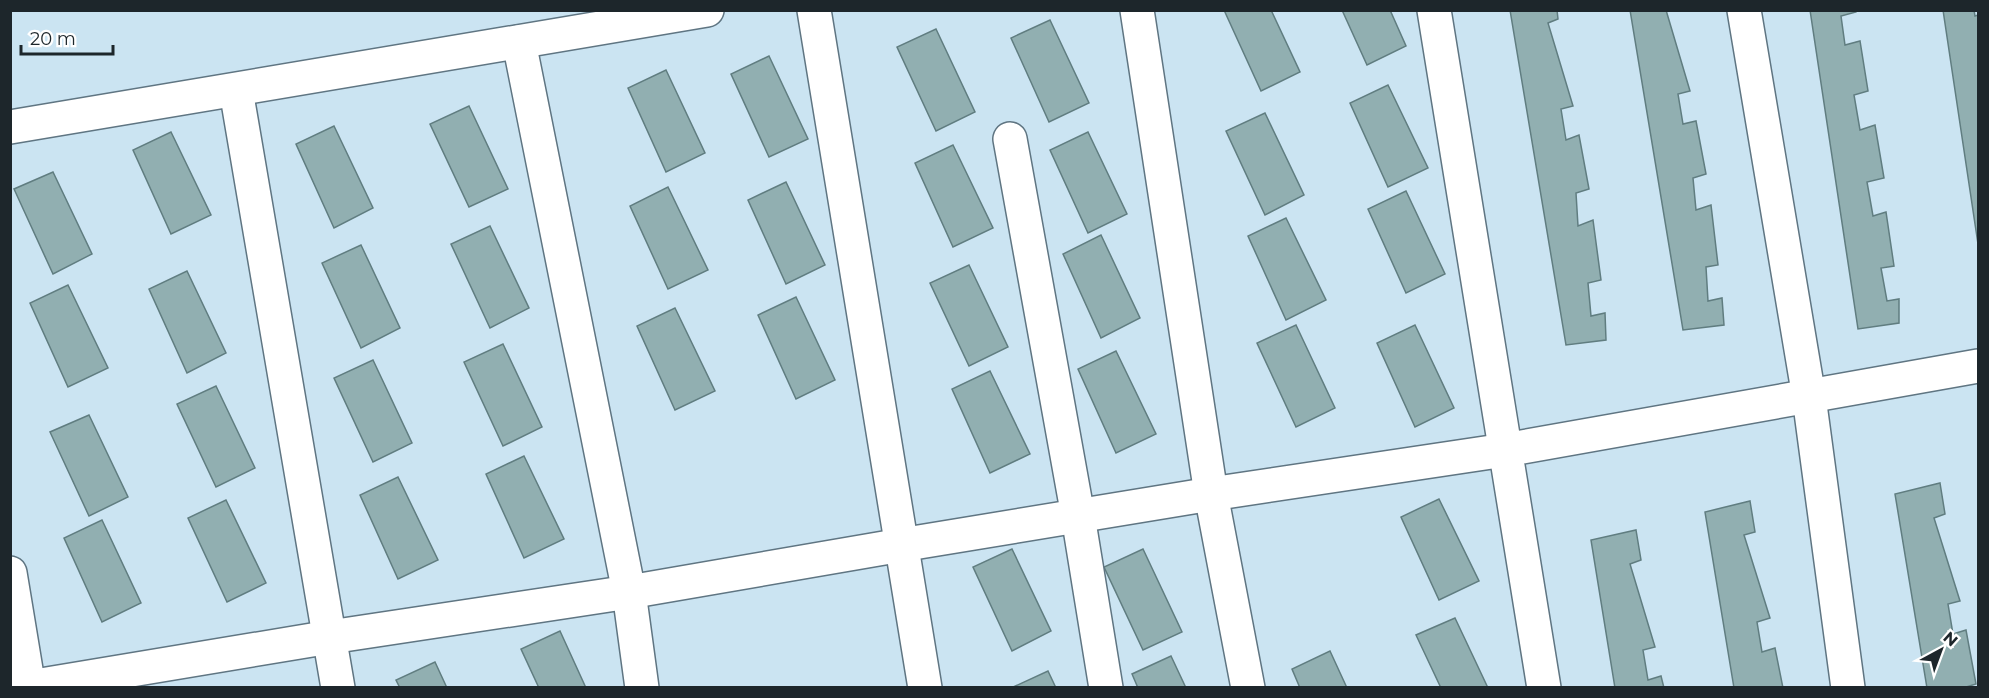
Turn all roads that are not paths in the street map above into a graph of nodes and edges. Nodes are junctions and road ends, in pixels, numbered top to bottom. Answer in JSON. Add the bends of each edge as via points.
{"nodes":[{"id":1,"x":706,"y":10,"type":"edge"},
{"id":2,"x":814,"y":10,"type":"edge"},
{"id":3,"x":1137,"y":10,"type":"edge"},
{"id":4,"x":1434,"y":10,"type":"edge"},
{"id":5,"x":1744,"y":10,"type":"edge"},
{"id":6,"x":519,"y":42,"type":"junction"},
{"id":7,"x":236,"y":90,"type":"junction"},
{"id":8,"x":10,"y":127,"type":"edge"},
{"id":9,"x":1010,"y":139,"type":"dead end"},
{"id":10,"x":1978,"y":366,"type":"edge"},
{"id":11,"x":1809,"y":397,"type":"junction"},
{"id":12,"x":1505,"y":450,"type":"junction"},
{"id":13,"x":1211,"y":494,"type":"junction"},
{"id":14,"x":1078,"y":516,"type":"junction"},
{"id":15,"x":901,"y":545,"type":"junction"},
{"id":16,"x":10,"y":573,"type":"edge"},
{"id":17,"x":629,"y":592,"type":"junction"},
{"id":18,"x":330,"y":637,"type":"junction"},
{"id":19,"x":29,"y":687,"type":"edge"},
{"id":20,"x":338,"y":687,"type":"edge"},
{"id":21,"x":642,"y":687,"type":"edge"},
{"id":22,"x":925,"y":687,"type":"edge"},
{"id":23,"x":1106,"y":687,"type":"edge"},
{"id":24,"x":1248,"y":687,"type":"edge"},
{"id":25,"x":1544,"y":687,"type":"edge"},
{"id":26,"x":1848,"y":687,"type":"edge"}],
"edges":[{"from":1,"to":6,"type":"street"},
{"from":2,"to":15,"type":"street"},
{"from":3,"to":13,"type":"street"},
{"from":4,"to":12,"type":"street"},
{"from":5,"to":11,"type":"street"},
{"from":6,"to":7,"type":"street"},
{"from":6,"to":17,"type":"street"},
{"from":7,"to":8,"type":"street"},
{"from":7,"to":18,"type":"street"},
{"from":9,"to":14,"type":"street"},
{"from":10,"to":11,"type":"street"},
{"from":11,"to":12,"type":"street"},
{"from":11,"to":26,"type":"street"},
{"from":12,"to":13,"type":"street"},
{"from":12,"to":25,"type":"street"},
{"from":13,"to":14,"type":"street"},
{"from":13,"to":24,"type":"street"},
{"from":14,"to":15,"type":"street"},
{"from":14,"to":23,"type":"street"},
{"from":15,"to":17,"type":"street"},
{"from":15,"to":22,"type":"street"},
{"from":16,"to":19,"type":"street"},
{"from":17,"to":18,"type":"street"},
{"from":17,"to":21,"type":"street"},
{"from":18,"to":19,"type":"street"},
{"from":18,"to":20,"type":"street"}]}
